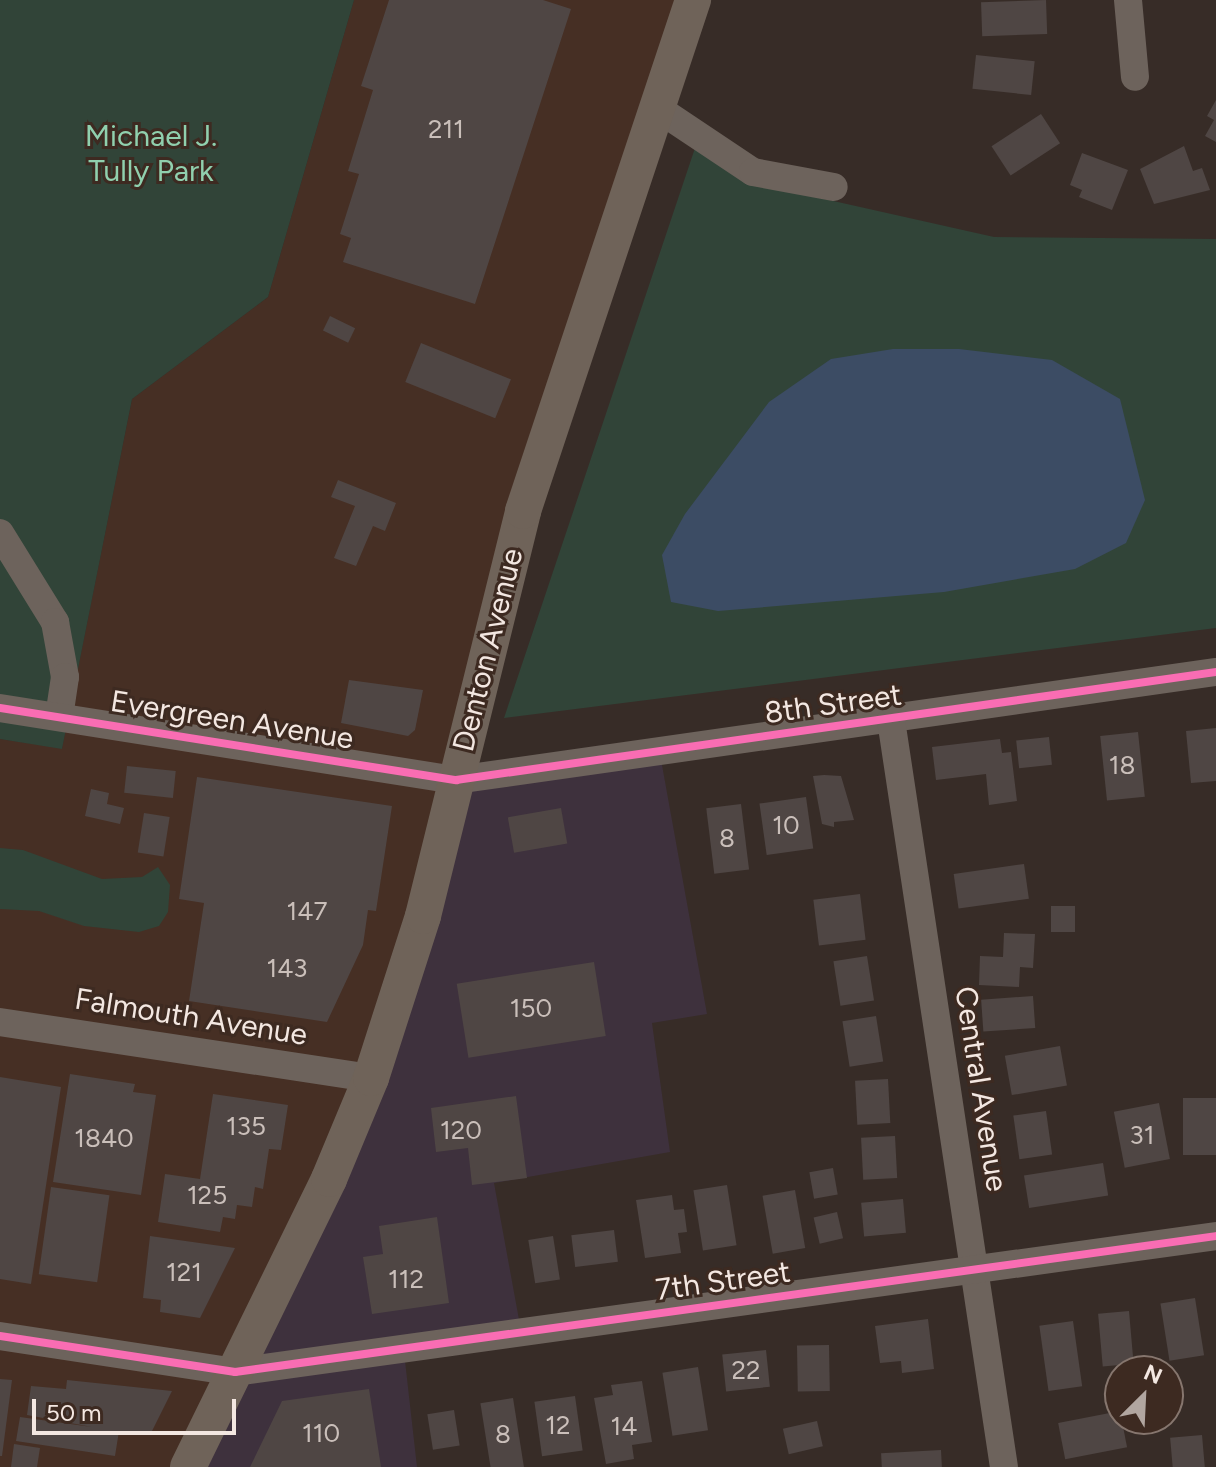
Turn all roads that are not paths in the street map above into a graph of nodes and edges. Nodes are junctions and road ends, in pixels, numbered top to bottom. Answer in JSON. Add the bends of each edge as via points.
{"nodes":[{"id":1,"x":693,"y":0,"type":"edge"},
{"id":2,"x":1128,"y":0,"type":"edge"},
{"id":3,"x":1135,"y":77,"type":"dead end"},
{"id":4,"x":657,"y":108,"type":"junction"},
{"id":5,"x":834,"y":187,"type":"dead end"},
{"id":6,"x":0,"y":533,"type":"edge"},
{"id":7,"x":1216,"y":672,"type":"edge"},
{"id":8,"x":0,"y":708,"type":"edge"},
{"id":9,"x":59,"y":717,"type":"junction"},
{"id":10,"x":891,"y":720,"type":"junction"},
{"id":11,"x":456,"y":780,"type":"junction"},
{"id":12,"x":0,"y":1022,"type":"edge"},
{"id":13,"x":371,"y":1078,"type":"junction"},
{"id":14,"x":1216,"y":1236,"type":"edge"},
{"id":15,"x":975,"y":1272,"type":"junction"},
{"id":16,"x":0,"y":1336,"type":"edge"},
{"id":17,"x":235,"y":1372,"type":"junction"},
{"id":18,"x":188,"y":1467,"type":"edge"},
{"id":19,"x":1004,"y":1467,"type":"edge"}],
"edges":[{"from":1,"to":4,"type":"main road","name":"Denton Avenue"},
{"from":2,"to":3,"type":"street"},
{"from":4,"to":5,"type":"street","via":[[753,172]]},
{"from":4,"to":11,"type":"main road","name":"Denton Avenue","via":[[523,511]]},
{"from":6,"to":9,"type":"street","via":[[55,622],[65,677]]},
{"from":7,"to":10,"type":"street","name":"8th Street"},
{"from":8,"to":9,"type":"street","name":"Evergreen Avenue"},
{"from":9,"to":11,"type":"street","name":"Evergreen Avenue"},
{"from":10,"to":11,"type":"street","name":"8th Street"},
{"from":10,"to":15,"type":"street","name":"Central Avenue"},
{"from":11,"to":13,"type":"main road","name":"Denton Avenue","via":[[423,916]]},
{"from":12,"to":13,"type":"street","name":"Falmouth Avenue"},
{"from":13,"to":17,"type":"main road","name":"Denton Avenue"},
{"from":14,"to":15,"type":"street","name":"7th Street"},
{"from":15,"to":17,"type":"street","name":"7th Street"},
{"from":15,"to":19,"type":"street","name":"Central Avenue"},
{"from":16,"to":17,"type":"street","name":"7th Street"},
{"from":17,"to":18,"type":"main road","name":"Denton Avenue"}]}
